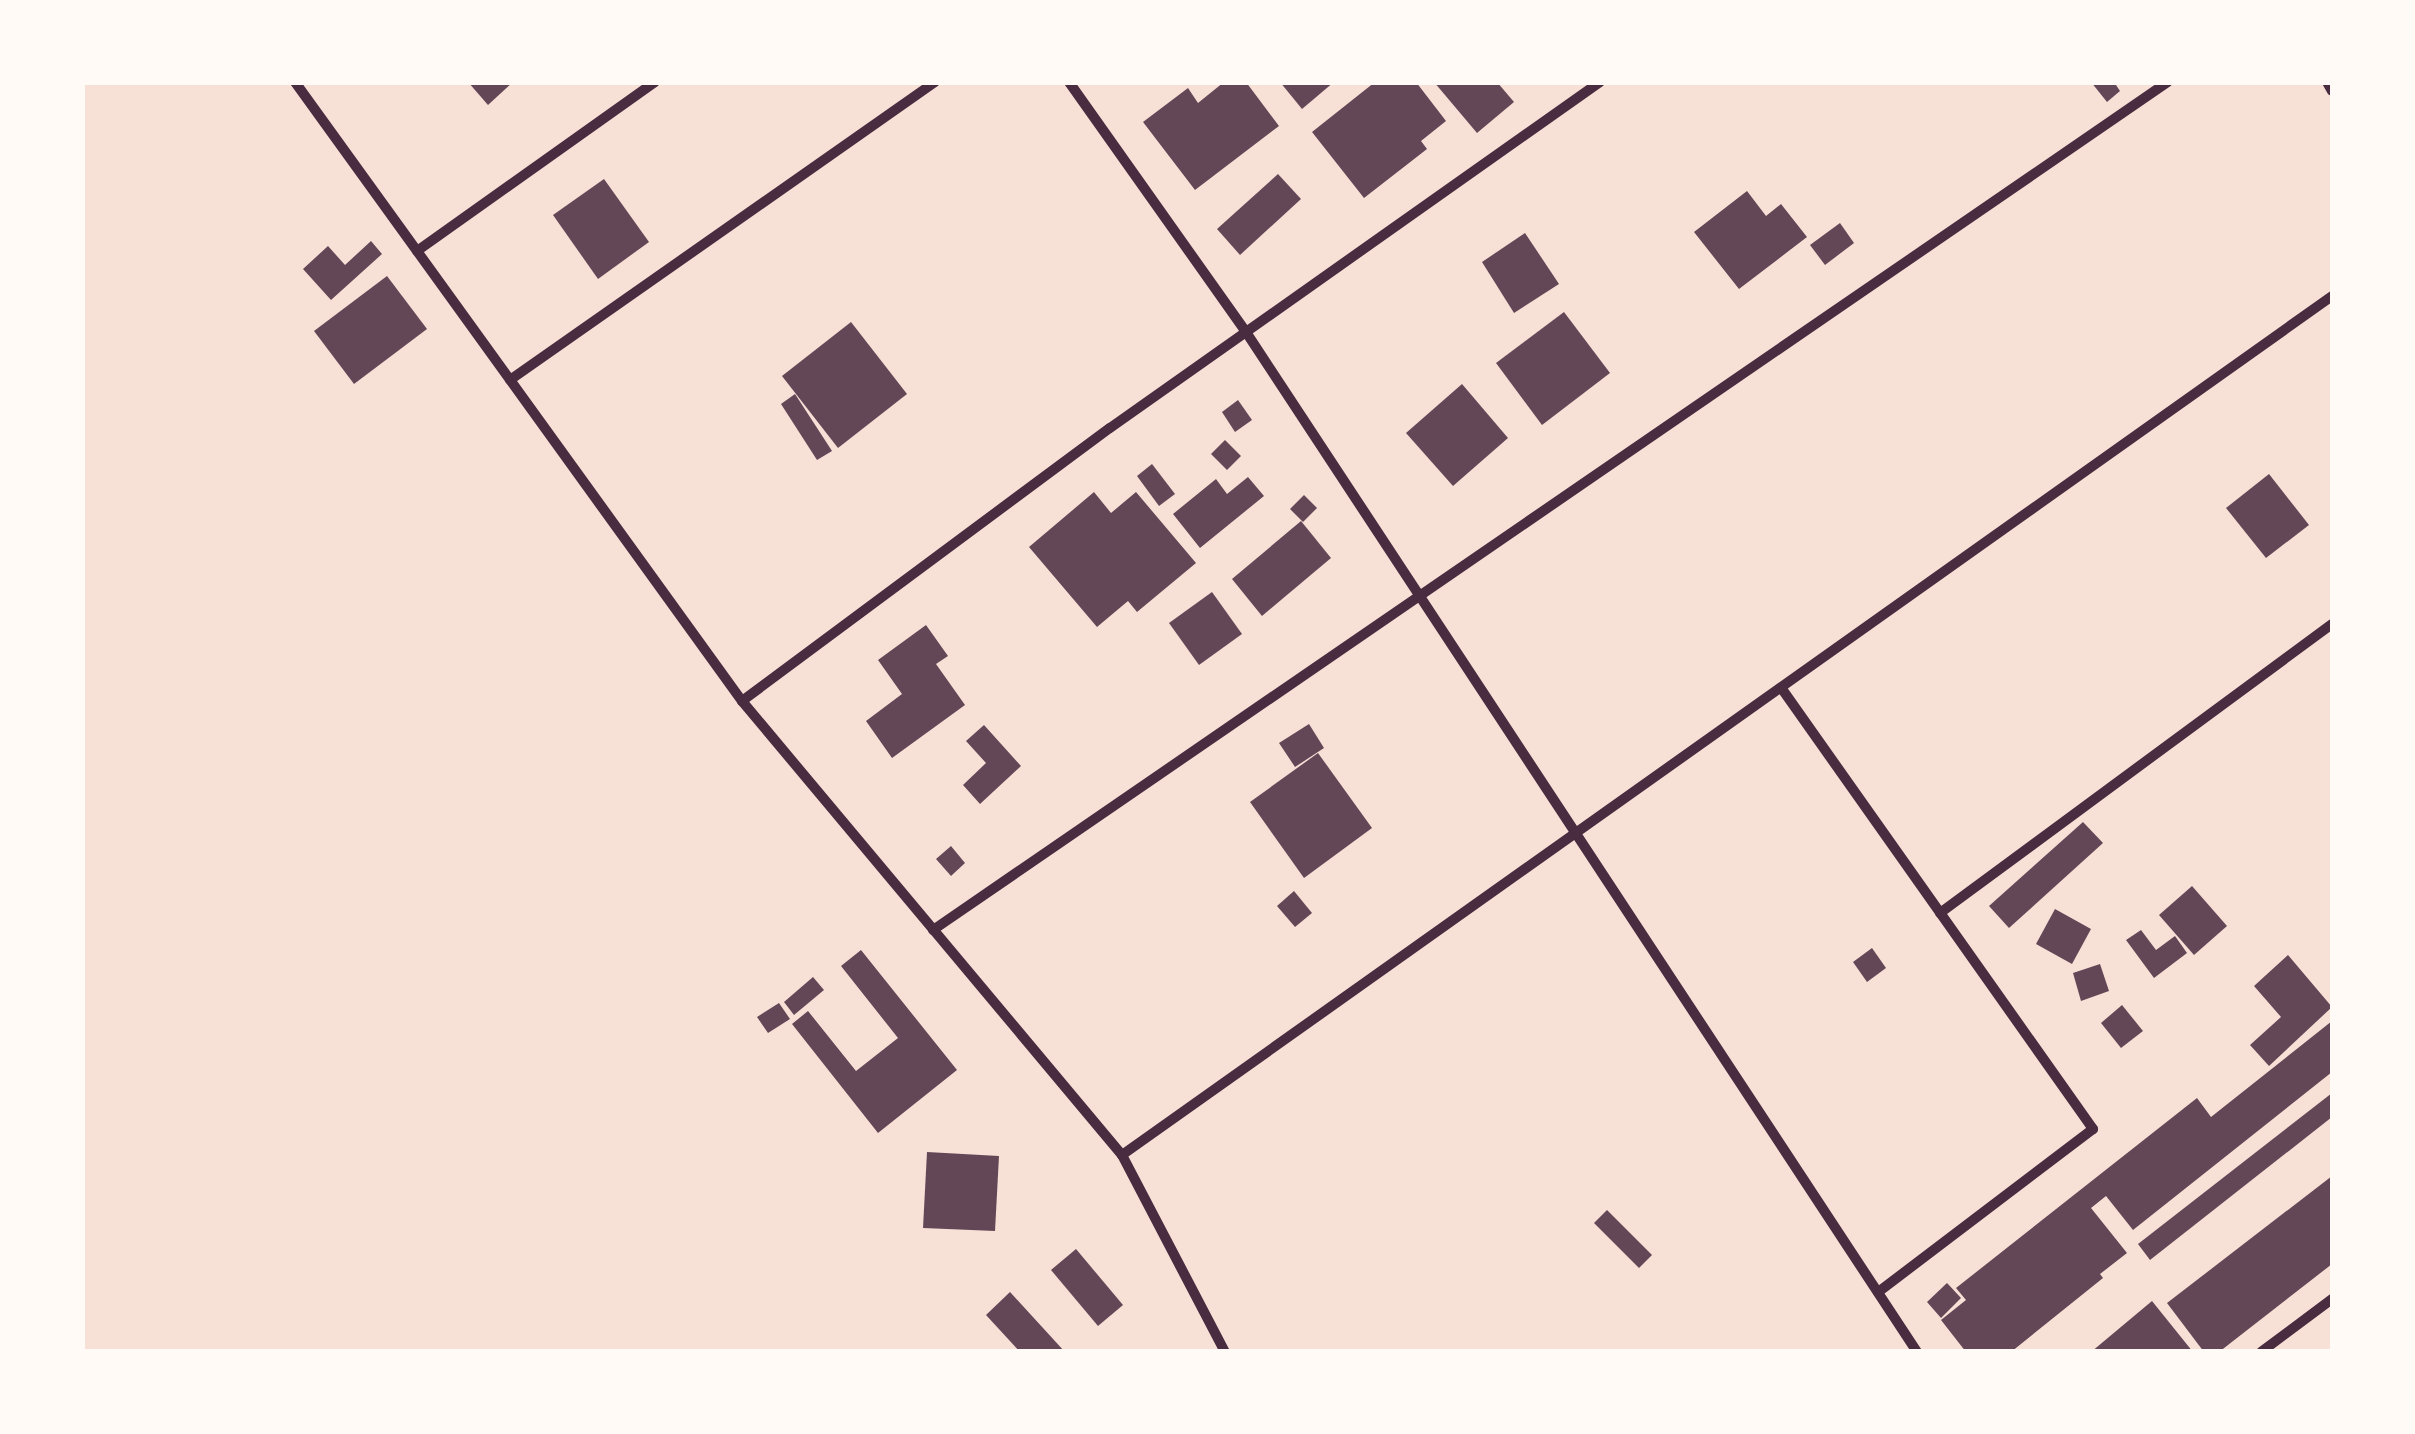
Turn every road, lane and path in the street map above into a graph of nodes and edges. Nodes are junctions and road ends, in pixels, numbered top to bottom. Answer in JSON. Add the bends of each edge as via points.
{"nodes":[{"id":1,"x":295,"y":82,"type":"edge"},
{"id":2,"x":655,"y":82,"type":"edge"},
{"id":3,"x":935,"y":82,"type":"edge"},
{"id":4,"x":1070,"y":82,"type":"edge"},
{"id":5,"x":1600,"y":82,"type":"edge"},
{"id":6,"x":2168,"y":82,"type":"edge"},
{"id":7,"x":2327,"y":82,"type":"edge"},
{"id":8,"x":2332,"y":91,"type":"edge"},
{"id":9,"x":417,"y":251,"type":"junction"},
{"id":10,"x":2332,"y":296,"type":"edge"},
{"id":11,"x":1246,"y":332,"type":"junction"},
{"id":12,"x":510,"y":380,"type":"junction"},
{"id":13,"x":1420,"y":596,"type":"junction"},
{"id":14,"x":2332,"y":624,"type":"edge"},
{"id":15,"x":1782,"y":689,"type":"junction"},
{"id":16,"x":742,"y":700,"type":"junction"},
{"id":17,"x":1578,"y":836,"type":"junction"},
{"id":18,"x":1940,"y":912,"type":"junction"},
{"id":19,"x":933,"y":930,"type":"junction"},
{"id":20,"x":1122,"y":1155,"type":"junction"},
{"id":21,"x":1878,"y":1292,"type":"junction"},
{"id":22,"x":2332,"y":1299,"type":"edge"},
{"id":23,"x":1224,"y":1352,"type":"edge"},
{"id":24,"x":1916,"y":1352,"type":"edge"},
{"id":25,"x":2262,"y":1352,"type":"edge"}],
"edges":[{"from":1,"to":9,"type":"street"},
{"from":2,"to":9,"type":"street"},
{"from":3,"to":12,"type":"street"},
{"from":4,"to":11,"type":"street"},
{"from":5,"to":11,"type":"street"},
{"from":6,"to":13,"type":"street"},
{"from":7,"to":8,"type":"street"},
{"from":9,"to":12,"type":"street"},
{"from":10,"to":15,"type":"street"},
{"from":11,"to":13,"type":"street"},
{"from":11,"to":16,"type":"street"},
{"from":12,"to":16,"type":"street"},
{"from":13,"to":17,"type":"street"},
{"from":13,"to":19,"type":"street"},
{"from":14,"to":18,"type":"street"},
{"from":15,"to":17,"type":"street"},
{"from":15,"to":18,"type":"street"},
{"from":16,"to":19,"type":"street"},
{"from":17,"to":20,"type":"street"},
{"from":17,"to":21,"type":"street"},
{"from":18,"to":21,"type":"street","via":[[2092,1129]]},
{"from":19,"to":20,"type":"street"},
{"from":20,"to":23,"type":"street"},
{"from":21,"to":24,"type":"street"},
{"from":22,"to":25,"type":"street"}]}
